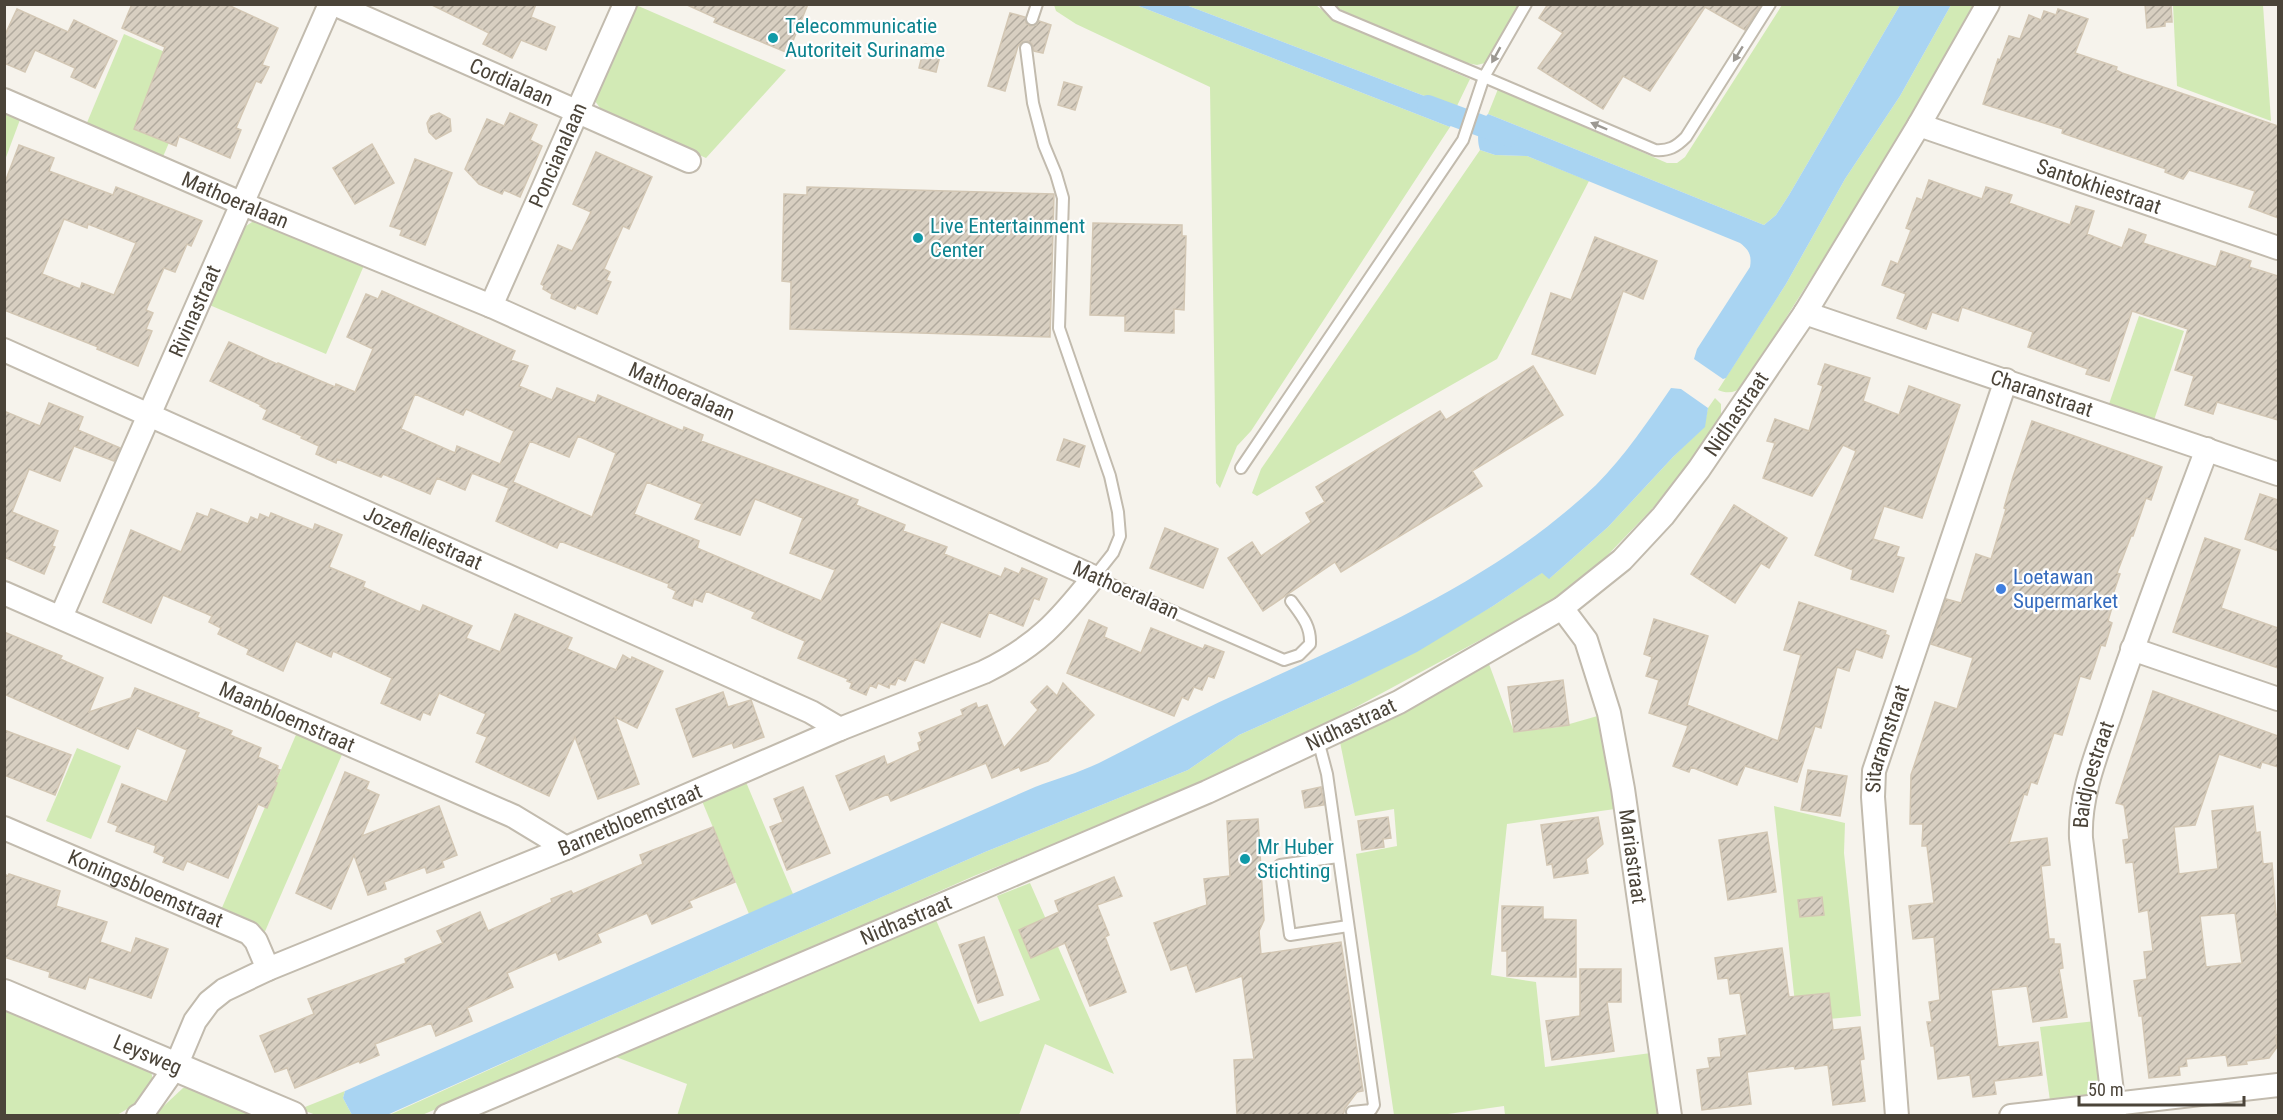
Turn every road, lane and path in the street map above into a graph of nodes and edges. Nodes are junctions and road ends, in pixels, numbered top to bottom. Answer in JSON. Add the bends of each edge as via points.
{"nodes":[{"id":1,"x":332,"y":4,"type":"edge"},
{"id":2,"x":625,"y":4,"type":"edge"},
{"id":3,"x":1036,"y":4,"type":"edge"},
{"id":4,"x":1326,"y":4,"type":"edge"},
{"id":5,"x":1526,"y":4,"type":"edge"},
{"id":6,"x":1770,"y":4,"type":"edge"},
{"id":7,"x":1988,"y":4,"type":"edge"},
{"id":8,"x":1032,"y":20,"type":"dead end"},
{"id":9,"x":1026,"y":48,"type":"dead end"},
{"id":10,"x":1484,"y":77,"type":"junction"},
{"id":11,"x":4,"y":100,"type":"edge"},
{"id":12,"x":578,"y":112,"type":"junction"},
{"id":13,"x":1919,"y":125,"type":"junction"},
{"id":14,"x":689,"y":161,"type":"dead end"},
{"id":15,"x":243,"y":204,"type":"junction"},
{"id":16,"x":2278,"y":248,"type":"edge"},
{"id":17,"x":490,"y":306,"type":"junction"},
{"id":18,"x":1805,"y":313,"type":"junction"},
{"id":19,"x":4,"y":350,"type":"edge"},
{"id":20,"x":2006,"y":380,"type":"junction"},
{"id":21,"x":148,"y":413,"type":"junction"},
{"id":22,"x":2206,"y":449,"type":"junction"},
{"id":23,"x":1241,"y":468,"type":"dead end"},
{"id":24,"x":2278,"y":474,"type":"edge"},
{"id":25,"x":1094,"y":576,"type":"junction"},
{"id":26,"x":4,"y":593,"type":"edge"},
{"id":27,"x":1291,"y":601,"type":"dead end"},
{"id":28,"x":1562,"y":608,"type":"junction"},
{"id":29,"x":61,"y":617,"type":"junction"},
{"id":30,"x":2132,"y":649,"type":"junction"},
{"id":31,"x":2278,"y":699,"type":"edge"},
{"id":32,"x":840,"y":729,"type":"junction"},
{"id":33,"x":1318,"y":740,"type":"junction"},
{"id":34,"x":4,"y":828,"type":"edge"},
{"id":35,"x":566,"y":848,"type":"junction"},
{"id":36,"x":1338,"y":858,"type":"junction"},
{"id":37,"x":1348,"y":926,"type":"junction"},
{"id":38,"x":268,"y":969,"type":"junction"},
{"id":39,"x":4,"y":994,"type":"edge"},
{"id":40,"x":176,"y":1066,"type":"junction"},
{"id":41,"x":2278,"y":1085,"type":"edge"},
{"id":42,"x":2114,"y":1110,"type":"edge"},
{"id":43,"x":1352,"y":1112,"type":"dead end"},
{"id":44,"x":138,"y":1116,"type":"edge"},
{"id":45,"x":292,"y":1116,"type":"edge"},
{"id":46,"x":446,"y":1116,"type":"edge"},
{"id":47,"x":1670,"y":1116,"type":"edge"},
{"id":48,"x":1897,"y":1116,"type":"edge"},
{"id":49,"x":2011,"y":1116,"type":"edge"}],
"edges":[{"from":1,"to":12,"type":"street","name":"Cordialaan"},
{"from":1,"to":15,"type":"street","name":"Rivinastraat"},
{"from":2,"to":12,"type":"street","name":"Poncianalaan"},
{"from":3,"to":8,"type":"lane"},
{"from":4,"to":10,"type":"lane","via":[[1336,15]]},
{"from":5,"to":10,"type":"lane","one_way":true},
{"from":6,"to":10,"type":"lane","one_way":true,"via":[[1686,137],[1666,151],[1655,150]]},
{"from":7,"to":13,"type":"street","name":"Nidhastraat"},
{"from":9,"to":25,"type":"lane","via":[[1033,103],[1063,198],[1059,328],[1110,476],[1118,512],[1120,536],[1113,553]]},
{"from":10,"to":23,"type":"lane","via":[[1463,140]]},
{"from":11,"to":15,"type":"street","name":"Mathoeralaan"},
{"from":12,"to":14,"type":"street","name":"Cordialaan"},
{"from":12,"to":17,"type":"street","name":"Poncianalaan"},
{"from":13,"to":16,"type":"street","name":"Santokhiestraat"},
{"from":13,"to":18,"type":"street","name":"Nidhastraat"},
{"from":15,"to":17,"type":"street","name":"Mathoeralaan"},
{"from":15,"to":21,"type":"street","name":"Rivinastraat"},
{"from":17,"to":25,"type":"street","name":"Mathoeralaan"},
{"from":18,"to":20,"type":"street","name":"Charanstraat"},
{"from":18,"to":28,"type":"street","name":"Nidhastraat","via":[[1699,470],[1663,516],[1622,560]]},
{"from":19,"to":21,"type":"street","name":"Jozefleliestraat"},
{"from":20,"to":22,"type":"street","name":"Charanstraat"},
{"from":20,"to":48,"type":"street","name":"Sitaramstraat","via":[[1874,771]]},
{"from":21,"to":29,"type":"street","name":"Rivinastraat"},
{"from":21,"to":32,"type":"street","name":"Jozefleliestraat","via":[[811,712]]},
{"from":22,"to":24,"type":"street","name":"Charanstraat"},
{"from":22,"to":30,"type":"street","name":"Baidjoestraat"},
{"from":25,"to":27,"type":"lane","name":"Mathoeralaan","via":[[1284,660],[1299,655],[1310,645],[1307,622]]},
{"from":25,"to":32,"type":"street","name":"Barnetbloemstraat","via":[[1035,643],[1007,661]]},
{"from":26,"to":29,"type":"street","name":"Maanbloemstraat"},
{"from":28,"to":33,"type":"street","name":"Nidhastraat","via":[[1399,702]]},
{"from":28,"to":47,"type":"street","name":"Mariastraat","via":[[1586,640],[1608,713],[1623,789]]},
{"from":29,"to":35,"type":"street","name":"Maanbloemstraat","via":[[513,816]]},
{"from":30,"to":31,"type":"street"},
{"from":30,"to":42,"type":"street","name":"Baidjoestraat","via":[[2080,815]]},
{"from":32,"to":35,"type":"street","name":"Barnetbloemstraat"},
{"from":33,"to":36,"type":"lane","via":[[1327,774]]},
{"from":33,"to":46,"type":"street","name":"Nidhastraat","via":[[1207,792]]},
{"from":34,"to":38,"type":"street","name":"Koningsbloemstraat","via":[[249,933]]},
{"from":35,"to":38,"type":"street","name":"Barnetbloemstraat"},
{"from":36,"to":37,"type":"lane"},
{"from":36,"to":37,"type":"lane","via":[[1280,865],[1290,935]]},
{"from":37,"to":43,"type":"lane","via":[[1374,1105],[1371,1110]]},
{"from":38,"to":40,"type":"street","name":"Barnetbloemstraat","via":[[224,990],[209,1002],[195,1021]]},
{"from":39,"to":40,"type":"street","name":"Leysweg"},
{"from":40,"to":44,"type":"street","name":"Barnetbloemstraat"},
{"from":40,"to":45,"type":"street","name":"Leysweg"},
{"from":41,"to":42,"type":"street"},
{"from":42,"to":49,"type":"street"}]}
